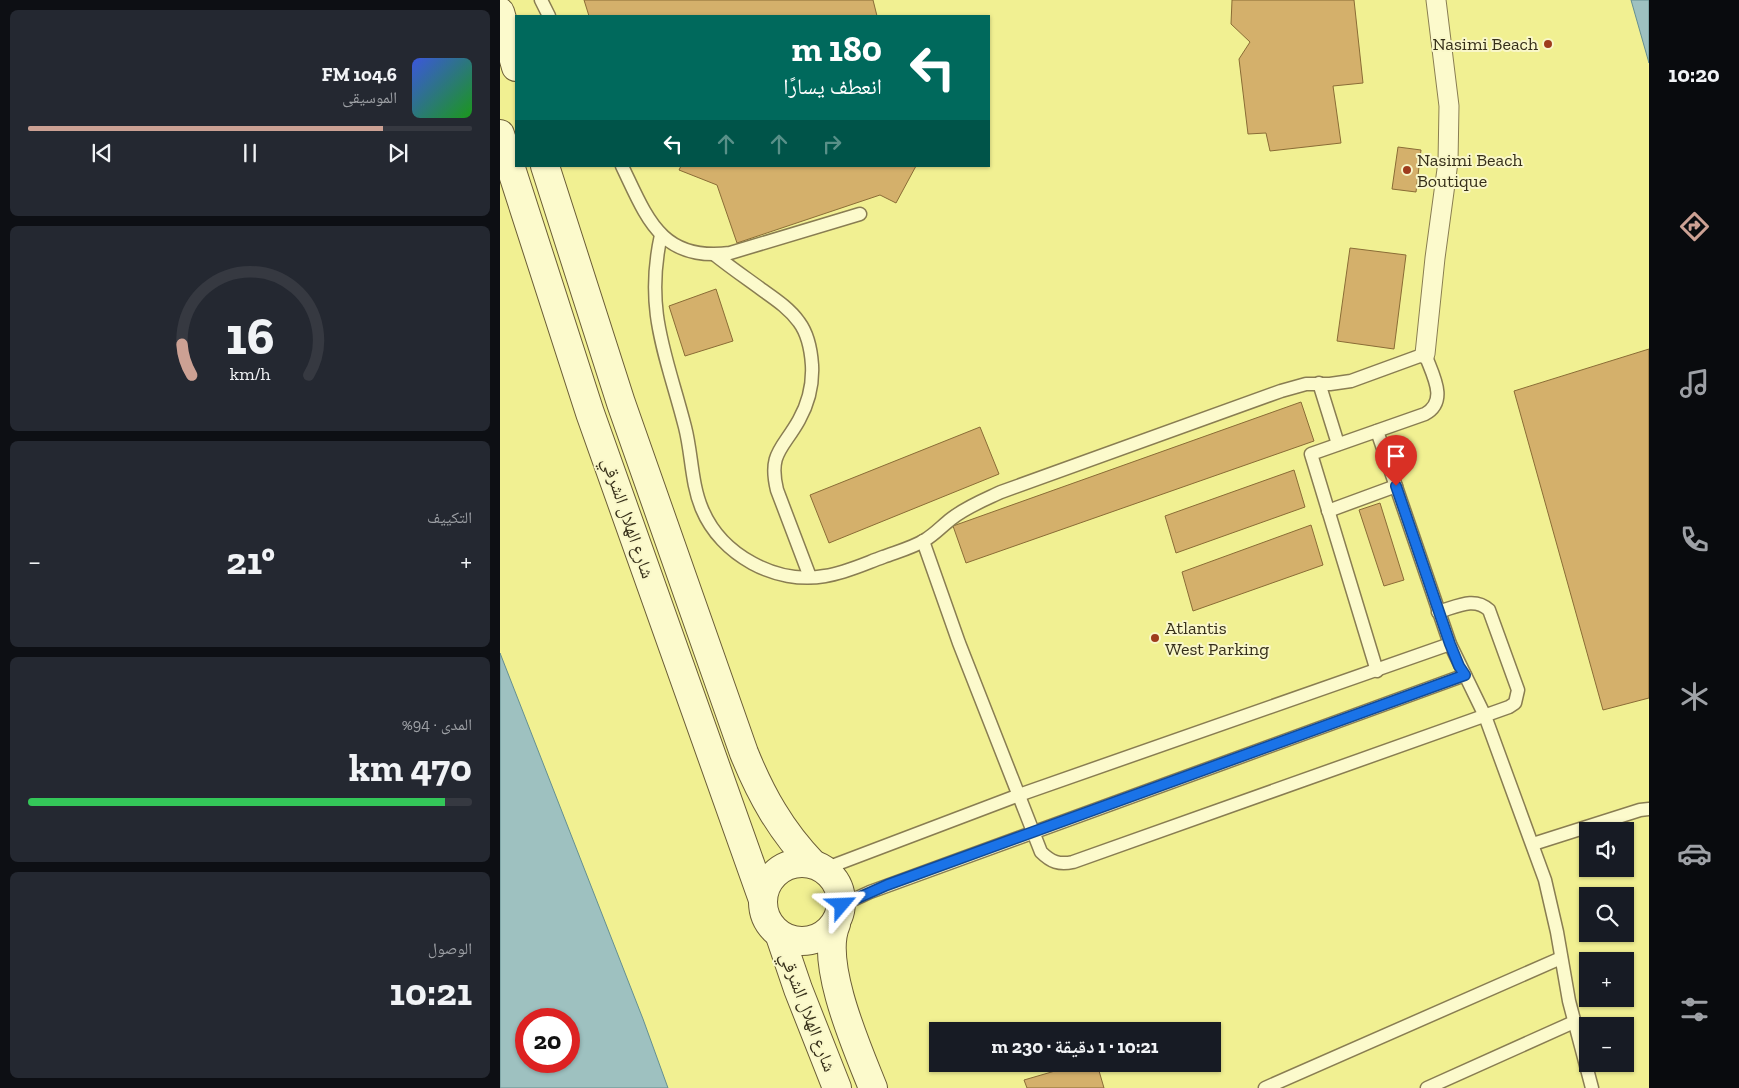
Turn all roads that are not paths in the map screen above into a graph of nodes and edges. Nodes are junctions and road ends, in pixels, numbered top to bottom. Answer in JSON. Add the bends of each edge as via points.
{"nodes":[{"id":1,"x":541,"y":0,"type":"edge"},
{"id":2,"x":1436,"y":0,"type":"edge"},
{"id":3,"x":500,"y":12,"type":"edge"},
{"id":4,"x":548,"y":15,"type":"edge"},
{"id":5,"x":515,"y":64,"type":"edge"},
{"id":6,"x":500,"y":134,"type":"edge"},
{"id":7,"x":546,"y":167,"type":"edge"},
{"id":8,"x":622,"y":167,"type":"edge"},
{"id":9,"x":860,"y":214,"type":"dead end"},
{"id":10,"x":661,"y":235,"type":"junction"},
{"id":11,"x":715,"y":255,"type":"junction"},
{"id":12,"x":1425,"y":354,"type":"junction"},
{"id":13,"x":1319,"y":383,"type":"junction"},
{"id":14,"x":1377,"y":431,"type":"junction"},
{"id":15,"x":1338,"y":444,"type":"junction"},
{"id":16,"x":1396,"y":486,"type":"junction"},
{"id":17,"x":1328,"y":511,"type":"junction"},
{"id":18,"x":923,"y":542,"type":"junction"},
{"id":19,"x":810,"y":577,"type":"junction"},
{"id":20,"x":1438,"y":612,"type":"junction"},
{"id":21,"x":1450,"y":644,"type":"junction"},
{"id":22,"x":1377,"y":671,"type":"junction"},
{"id":23,"x":1465,"y":675,"type":"junction"},
{"id":24,"x":1485,"y":716,"type":"junction"},
{"id":25,"x":1019,"y":795,"type":"junction"},
{"id":26,"x":1649,"y":809,"type":"edge"},
{"id":27,"x":1033,"y":832,"type":"junction"},
{"id":28,"x":1533,"y":844,"type":"junction"},
{"id":29,"x":819,"y":866,"type":"junction"},
{"id":30,"x":762,"y":900,"type":"junction"},
{"id":31,"x":839,"y":915,"type":"junction"},
{"id":32,"x":780,"y":936,"type":"junction"},
{"id":33,"x":1561,"y":958,"type":"junction"},
{"id":34,"x":1574,"y":1022,"type":"junction"},
{"id":35,"x":1270,"y":1087,"type":"edge"},
{"id":36,"x":837,"y":1088,"type":"edge"},
{"id":37,"x":872,"y":1088,"type":"edge"},
{"id":38,"x":1427,"y":1088,"type":"edge"},
{"id":39,"x":1591,"y":1088,"type":"edge"}],
"edges":[{"from":1,"to":4,"type":"lane"},
{"from":2,"to":12,"type":"street","via":[[1449,106],[1448,162]]},
{"from":3,"to":5,"type":"main road"},
{"from":6,"to":30,"type":"main road","name":"شارع الهلال الشرقي","via":[[587,404]]},
{"from":7,"to":29,"type":"main road","name":"شارع الهلال الشرقي","via":[[621,403],[744,753],[766,803],[781,826],[798,848]]},
{"from":8,"to":10,"type":"lane","via":[[644,212]]},
{"from":9,"to":11,"type":"lane"},
{"from":10,"to":11,"type":"lane","via":[[686,250]]},
{"from":10,"to":19,"type":"lane","via":[[654,274],[656,314],[663,353],[687,434],[696,493],[702,509],[710,526],[737,554],[772,572]]},
{"from":11,"to":19,"type":"lane","via":[[788,309],[808,338],[812,356],[811,389],[799,421],[777,455],[774,478]]},
{"from":12,"to":13,"type":"lane","via":[[1351,381]]},
{"from":12,"to":14,"type":"lane","via":[[1438,395],[1437,403],[1425,414]]},
{"from":13,"to":15,"type":"lane"},
{"from":13,"to":18,"type":"lane","via":[[1281,391],[1001,492],[963,510]]},
{"from":14,"to":15,"type":"lane"},
{"from":14,"to":16,"type":"lane"},
{"from":15,"to":17,"type":"lane","via":[[1311,454]]},
{"from":16,"to":17,"type":"lane"},
{"from":16,"to":20,"type":"lane"},
{"from":17,"to":22,"type":"lane"},
{"from":18,"to":19,"type":"lane","via":[[848,570]]},
{"from":18,"to":25,"type":"lane"},
{"from":20,"to":21,"type":"lane"},
{"from":20,"to":24,"type":"lane","via":[[1476,602],[1484,605],[1493,617],[1518,690],[1515,703],[1510,707]]},
{"from":21,"to":22,"type":"lane"},
{"from":21,"to":23,"type":"lane"},
{"from":22,"to":25,"type":"lane"},
{"from":23,"to":24,"type":"lane"},
{"from":23,"to":27,"type":"lane","name":"شارع الهلال الشرقي"},
{"from":24,"to":27,"type":"lane","via":[[1073,862],[1055,863],[1047,859]]},
{"from":24,"to":28,"type":"lane"},
{"from":25,"to":27,"type":"lane"},
{"from":25,"to":29,"type":"lane"},
{"from":26,"to":28,"type":"lane"},
{"from":27,"to":31,"type":"lane","name":"شارع الهلال الشرقي","via":[[870,892]]},
{"from":28,"to":33,"type":"lane","via":[[1552,905]]},
{"from":29,"to":30,"type":"main road","via":[[805,862],[784,866],[768,880]]},
{"from":29,"to":31,"type":"main road","name":"شارع الهلال الشرقي","via":[[838,884]]},
{"from":30,"to":32,"type":"main road","name":"شارع الهلال الشرقي","via":[[766,921]]},
{"from":31,"to":32,"type":"main road","name":"شارع الهلال الشرقي","via":[[820,938],[799,942]]},
{"from":31,"to":37,"type":"main road","name":"شارع الهلال الشرقي","via":[[831,934],[841,1003]]},
{"from":32,"to":36,"type":"main road","name":"شارع الهلال الشرقي"},
{"from":33,"to":34,"type":"lane"},
{"from":33,"to":35,"type":"lane"},
{"from":34,"to":38,"type":"lane"},
{"from":34,"to":39,"type":"lane"}]}
